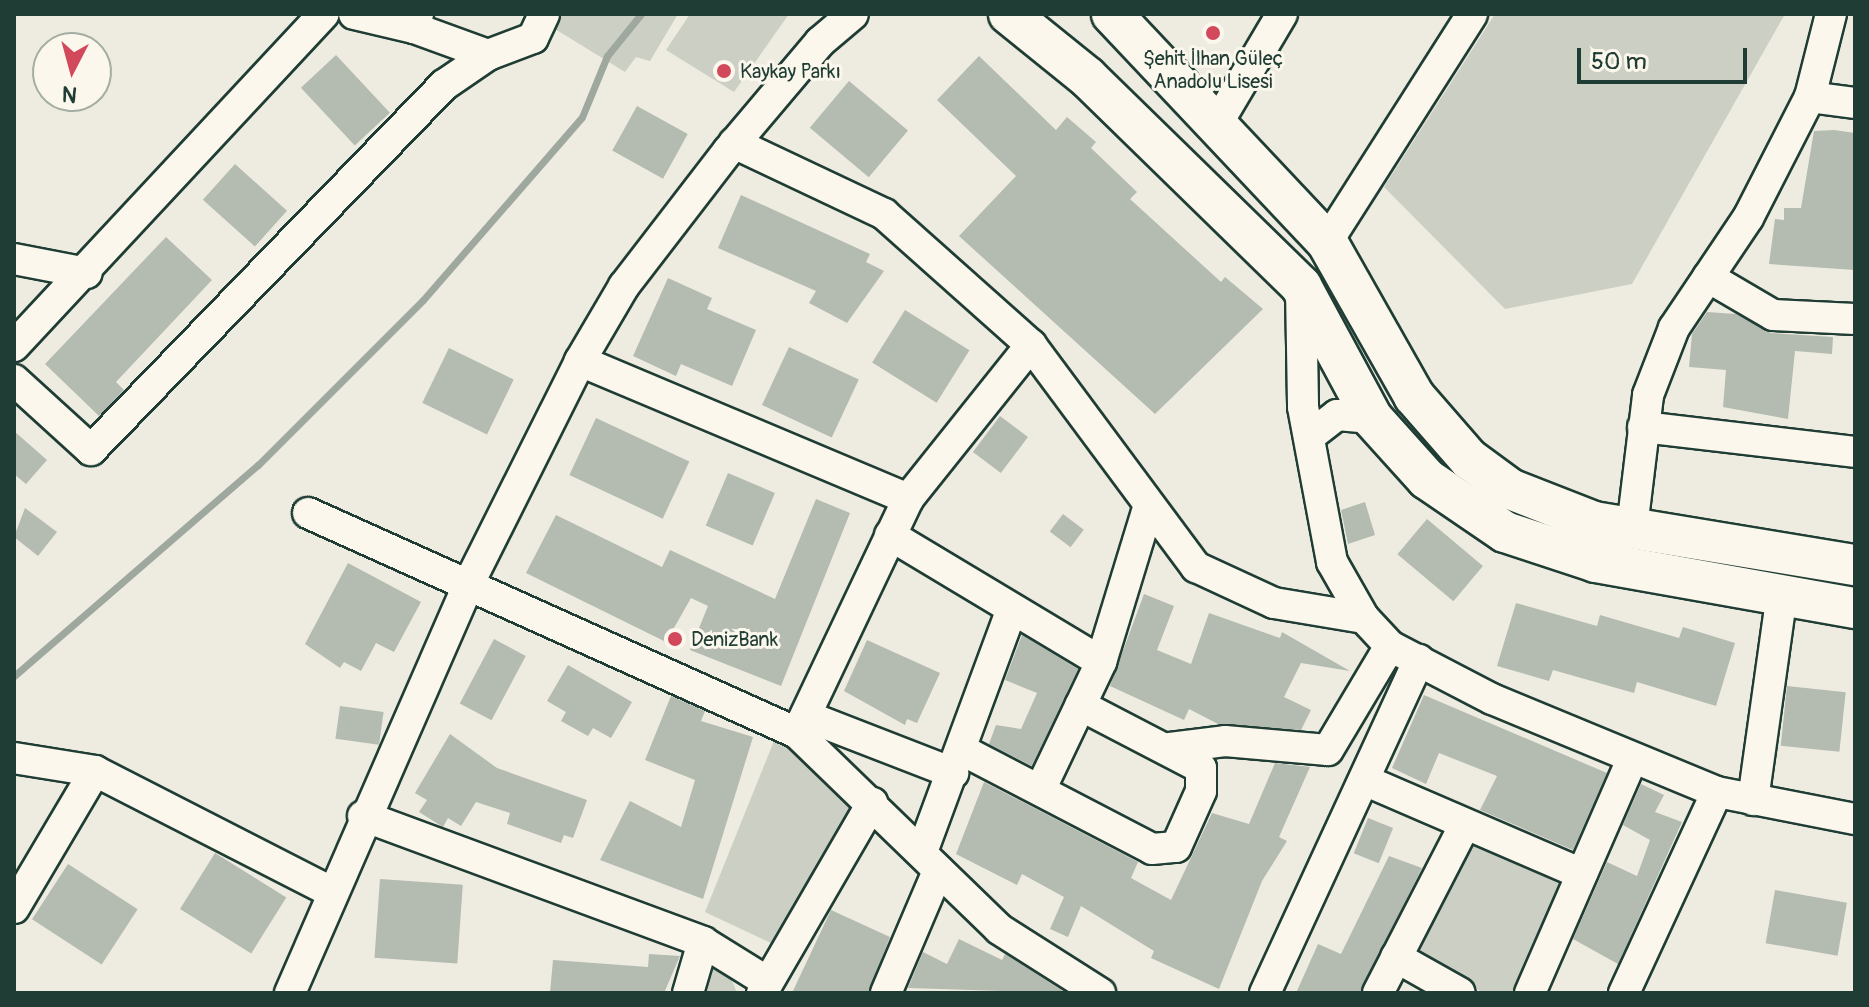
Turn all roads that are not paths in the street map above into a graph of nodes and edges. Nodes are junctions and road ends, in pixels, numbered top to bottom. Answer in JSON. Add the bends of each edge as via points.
{"nodes":[{"id":1,"x":324,"y":14,"type":"edge"},
{"id":2,"x":354,"y":14,"type":"edge"},
{"id":3,"x":544,"y":14,"type":"edge"},
{"id":4,"x":834,"y":14,"type":"edge"},
{"id":5,"x":853,"y":14,"type":"edge"},
{"id":6,"x":1009,"y":14,"type":"edge"},
{"id":7,"x":1112,"y":14,"type":"edge"},
{"id":8,"x":1282,"y":14,"type":"edge"},
{"id":9,"x":1472,"y":14,"type":"edge"},
{"id":10,"x":1831,"y":14,"type":"edge"},
{"id":11,"x":416,"y":21,"type":"edge"},
{"id":12,"x":820,"y":42,"type":"junction"},
{"id":13,"x":488,"y":55,"type":"junction"},
{"id":14,"x":1810,"y":97,"type":"junction"},
{"id":15,"x":1855,"y":103,"type":"edge"},
{"id":16,"x":1217,"y":124,"type":"junction"},
{"id":17,"x":734,"y":143,"type":"junction"},
{"id":18,"x":1327,"y":242,"type":"junction"},
{"id":19,"x":14,"y":259,"type":"edge"},
{"id":20,"x":87,"y":273,"type":"junction"},
{"id":21,"x":1708,"y":277,"type":"junction"},
{"id":22,"x":1301,"y":286,"type":"junction"},
{"id":23,"x":1855,"y":319,"type":"edge"},
{"id":24,"x":1031,"y":345,"type":"junction"},
{"id":25,"x":14,"y":346,"type":"edge"},
{"id":26,"x":580,"y":361,"type":"junction"},
{"id":27,"x":14,"y":380,"type":"edge"},
{"id":28,"x":1372,"y":418,"type":"junction"},
{"id":29,"x":1643,"y":427,"type":"junction"},
{"id":30,"x":1310,"y":436,"type":"junction"},
{"id":31,"x":1855,"y":452,"type":"edge"},
{"id":32,"x":908,"y":499,"type":"junction"},
{"id":33,"x":1148,"y":508,"type":"junction"},
{"id":34,"x":308,"y":513,"type":"dead end"},
{"id":35,"x":1632,"y":528,"type":"junction"},
{"id":36,"x":890,"y":535,"type":"junction"},
{"id":37,"x":1855,"y":565,"type":"edge"},
{"id":38,"x":467,"y":587,"type":"junction"},
{"id":39,"x":1782,"y":594,"type":"junction"},
{"id":40,"x":1855,"y":608,"type":"edge"},
{"id":41,"x":1011,"y":612,"type":"junction"},
{"id":42,"x":1364,"y":618,"type":"junction"},
{"id":43,"x":1390,"y":646,"type":"junction"},
{"id":44,"x":1419,"y":660,"type":"junction"},
{"id":45,"x":1101,"y":662,"type":"junction"},
{"id":46,"x":1080,"y":705,"type":"junction"},
{"id":47,"x":801,"y":724,"type":"junction"},
{"id":48,"x":1170,"y":748,"type":"junction"},
{"id":49,"x":14,"y":758,"type":"edge"},
{"id":50,"x":1632,"y":760,"type":"junction"},
{"id":51,"x":957,"y":762,"type":"junction"},
{"id":52,"x":95,"y":771,"type":"junction"},
{"id":53,"x":1364,"y":780,"type":"junction"},
{"id":54,"x":1041,"y":788,"type":"junction"},
{"id":55,"x":1717,"y":792,"type":"junction"},
{"id":56,"x":1753,"y":800,"type":"junction"},
{"id":57,"x":872,"y":803,"type":"junction"},
{"id":58,"x":363,"y":816,"type":"junction"},
{"id":59,"x":1855,"y":819,"type":"edge"},
{"id":60,"x":1463,"y":828,"type":"junction"},
{"id":61,"x":930,"y":861,"type":"junction"},
{"id":62,"x":1582,"y":874,"type":"junction"},
{"id":63,"x":330,"y":891,"type":"junction"},
{"id":64,"x":14,"y":908,"type":"edge"},
{"id":65,"x":703,"y":942,"type":"junction"},
{"id":66,"x":1396,"y":957,"type":"junction"},
{"id":67,"x":764,"y":987,"type":"edge"},
{"id":68,"x":290,"y":993,"type":"edge"},
{"id":69,"x":688,"y":993,"type":"edge"},
{"id":70,"x":886,"y":993,"type":"edge"},
{"id":71,"x":1100,"y":993,"type":"edge"},
{"id":72,"x":1265,"y":993,"type":"edge"},
{"id":73,"x":1378,"y":993,"type":"edge"},
{"id":74,"x":1460,"y":993,"type":"edge"},
{"id":75,"x":1530,"y":993,"type":"edge"},
{"id":76,"x":1624,"y":993,"type":"edge"}],
"edges":[{"from":1,"to":20,"type":"street"},
{"from":2,"to":11,"type":"street"},
{"from":3,"to":13,"type":"street","via":[[533,38]]},
{"from":4,"to":12,"type":"street"},
{"from":5,"to":12,"type":"street"},
{"from":6,"to":22,"type":"main road","via":[[1087,77]]},
{"from":7,"to":16,"type":"main road"},
{"from":8,"to":16,"type":"street"},
{"from":9,"to":18,"type":"street"},
{"from":10,"to":14,"type":"street"},
{"from":11,"to":13,"type":"street"},
{"from":12,"to":17,"type":"street"},
{"from":13,"to":27,"type":"street","via":[[444,85],[91,450]]},
{"from":14,"to":15,"type":"street"},
{"from":14,"to":21,"type":"street","via":[[1748,218]]},
{"from":16,"to":18,"type":"main road"},
{"from":17,"to":24,"type":"street","via":[[884,214]]},
{"from":17,"to":26,"type":"street","via":[[624,286]]},
{"from":18,"to":35,"type":"main road","via":[[1414,396],[1469,459],[1510,489]]},
{"from":19,"to":20,"type":"street"},
{"from":20,"to":25,"type":"street"},
{"from":21,"to":23,"type":"street","via":[[1773,315]]},
{"from":21,"to":29,"type":"street","via":[[1674,328]]},
{"from":22,"to":28,"type":"main road"},
{"from":22,"to":30,"type":"street"},
{"from":24,"to":32,"type":"street"},
{"from":24,"to":33,"type":"street"},
{"from":26,"to":32,"type":"street"},
{"from":26,"to":38,"type":"street"},
{"from":28,"to":30,"type":"street","via":[[1337,415]]},
{"from":28,"to":39,"type":"main road","via":[[1427,479],[1505,532],[1596,562]]},
{"from":29,"to":31,"type":"street"},
{"from":29,"to":35,"type":"street"},
{"from":30,"to":42,"type":"street","via":[[1332,562]]},
{"from":32,"to":36,"type":"street"},
{"from":33,"to":42,"type":"street","via":[[1196,567],[1274,603]]},
{"from":33,"to":45,"type":"street"},
{"from":34,"to":38,"type":"street"},
{"from":35,"to":37,"type":"main road"},
{"from":36,"to":41,"type":"street"},
{"from":36,"to":47,"type":"street"},
{"from":38,"to":47,"type":"street"},
{"from":38,"to":58,"type":"street"},
{"from":39,"to":40,"type":"main road"},
{"from":39,"to":56,"type":"street"},
{"from":41,"to":45,"type":"street"},
{"from":41,"to":51,"type":"street"},
{"from":42,"to":43,"type":"street"},
{"from":43,"to":44,"type":"street"},
{"from":43,"to":48,"type":"street","via":[[1328,750],[1225,741]]},
{"from":44,"to":50,"type":"street"},
{"from":44,"to":53,"type":"street"},
{"from":45,"to":46,"type":"street"},
{"from":46,"to":48,"type":"street"},
{"from":46,"to":54,"type":"street"},
{"from":47,"to":51,"type":"street"},
{"from":47,"to":57,"type":"street"},
{"from":48,"to":54,"type":"street","via":[[1201,768],[1201,791],[1176,847],[1152,849]]},
{"from":49,"to":52,"type":"street"},
{"from":50,"to":55,"type":"street"},
{"from":50,"to":62,"type":"street"},
{"from":51,"to":54,"type":"street"},
{"from":51,"to":61,"type":"street"},
{"from":52,"to":63,"type":"street"},
{"from":52,"to":64,"type":"street"},
{"from":53,"to":60,"type":"street"},
{"from":53,"to":72,"type":"street"},
{"from":55,"to":56,"type":"street"},
{"from":55,"to":76,"type":"street"},
{"from":56,"to":59,"type":"street"},
{"from":57,"to":61,"type":"street"},
{"from":57,"to":67,"type":"street"},
{"from":58,"to":63,"type":"street"},
{"from":58,"to":65,"type":"street"},
{"from":60,"to":62,"type":"street"},
{"from":60,"to":66,"type":"street"},
{"from":61,"to":70,"type":"street"},
{"from":61,"to":71,"type":"street","via":[[999,929]]},
{"from":62,"to":75,"type":"street"},
{"from":63,"to":68,"type":"street"},
{"from":65,"to":67,"type":"street"},
{"from":65,"to":69,"type":"street"},
{"from":66,"to":73,"type":"street"},
{"from":66,"to":74,"type":"street"}]}
